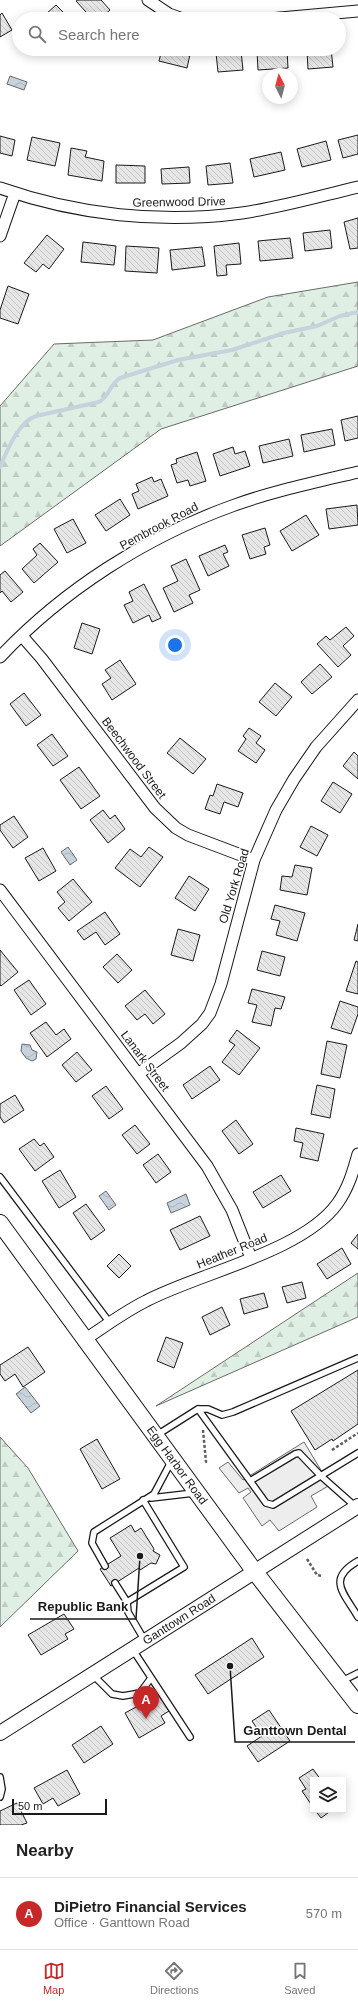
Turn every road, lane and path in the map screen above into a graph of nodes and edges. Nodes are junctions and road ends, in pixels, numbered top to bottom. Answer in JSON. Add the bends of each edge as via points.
{"nodes":[{"id":1,"x":148,"y":0,"type":"edge"},
{"id":2,"x":358,"y":11,"type":"edge"},
{"id":3,"x":166,"y":12,"type":"edge"},
{"id":4,"x":346,"y":12,"type":"edge"},
{"id":5,"x":358,"y":186,"type":"edge"},
{"id":6,"x":0,"y":188,"type":"edge"},
{"id":7,"x":15,"y":193,"type":"junction"},
{"id":8,"x":0,"y":236,"type":"edge"},
{"id":9,"x":358,"y":472,"type":"edge"},
{"id":10,"x":22,"y":636,"type":"junction"},
{"id":11,"x":0,"y":657,"type":"edge"},
{"id":12,"x":358,"y":700,"type":"edge"},
{"id":13,"x":254,"y":860,"type":"junction"},
{"id":14,"x":0,"y":890,"type":"edge"},
{"id":15,"x":138,"y":1074,"type":"junction"},
{"id":16,"x":358,"y":1154,"type":"edge"},
{"id":17,"x":0,"y":1177,"type":"edge"},
{"id":18,"x":0,"y":1223,"type":"edge"},
{"id":19,"x":251,"y":1258,"type":"junction"},
{"id":20,"x":110,"y":1323,"type":"junction"},
{"id":21,"x":84,"y":1340,"type":"junction"},
{"id":22,"x":358,"y":1358,"type":"edge"},
{"id":23,"x":198,"y":1409,"type":"junction"},
{"id":24,"x":358,"y":1433,"type":"edge"},
{"id":25,"x":208,"y":1435,"type":"dead end"},
{"id":26,"x":156,"y":1436,"type":"junction"},
{"id":27,"x":332,"y":1450,"type":"dead end"},
{"id":28,"x":358,"y":1453,"type":"edge"},
{"id":29,"x":173,"y":1458,"type":"junction"},
{"id":30,"x":204,"y":1463,"type":"dead end"},
{"id":31,"x":321,"y":1476,"type":"junction"},
{"id":32,"x":250,"y":1481,"type":"junction"},
{"id":33,"x":198,"y":1493,"type":"junction"},
{"id":34,"x":143,"y":1500,"type":"junction"},
{"id":35,"x":357,"y":1506,"type":"edge"},
{"id":36,"x":307,"y":1559,"type":"dead end"},
{"id":37,"x":358,"y":1561,"type":"edge"},
{"id":38,"x":105,"y":1566,"type":"dead end"},
{"id":39,"x":255,"y":1572,"type":"junction"},
{"id":40,"x":322,"y":1576,"type":"dead end"},
{"id":41,"x":115,"y":1583,"type":"dead end"},
{"id":42,"x":127,"y":1602,"type":"junction"},
{"id":43,"x":358,"y":1617,"type":"edge"},
{"id":44,"x":146,"y":1641,"type":"junction"},
{"id":45,"x":133,"y":1649,"type":"junction"},
{"id":46,"x":358,"y":1673,"type":"edge"},
{"id":47,"x":93,"y":1674,"type":"junction"},
{"id":48,"x":151,"y":1678,"type":"junction"},
{"id":49,"x":340,"y":1682,"type":"junction"},
{"id":50,"x":358,"y":1704,"type":"edge"},
{"id":51,"x":0,"y":1733,"type":"edge"},
{"id":52,"x":190,"y":1736,"type":"dead end"},
{"id":53,"x":0,"y":1777,"type":"edge"},
{"id":54,"x":0,"y":1798,"type":"edge"}],
"edges":[{"from":1,"to":3,"type":"street"},
{"from":2,"to":4,"type":"street"},
{"from":5,"to":7,"type":"street","name":"Greenwood Drive","via":[[271,208],[217,216],[145,216],[98,212],[55,205]]},
{"from":6,"to":7,"type":"street","name":"Greenwood Drive"},
{"from":7,"to":8,"type":"street"},
{"from":9,"to":10,"type":"street","name":"Pembrook Road","via":[[245,501],[164,535],[67,596]]},
{"from":10,"to":11,"type":"street","name":"Pembrook Road"},
{"from":10,"to":13,"type":"street","name":"Beechwood Street","via":[[155,808],[188,835]]},
{"from":12,"to":13,"type":"street","name":"Old York Road","via":[[316,747],[294,779],[276,810]]},
{"from":13,"to":15,"type":"street","name":"Old York Road","via":[[221,984],[210,1013],[181,1043]]},
{"from":14,"to":15,"type":"street","name":"Lanark Street"},
{"from":15,"to":19,"type":"street","name":"Lanark Street","via":[[216,1180],[232,1210]]},
{"from":16,"to":19,"type":"street","name":"Heather Road","via":[[346,1190],[325,1218],[294,1238]]},
{"from":17,"to":20,"type":"lane"},
{"from":18,"to":21,"type":"main road","name":"Egg Harbor Road"},
{"from":19,"to":20,"type":"street","name":"Heather Road","via":[[146,1300]]},
{"from":20,"to":21,"type":"street","name":"Heather Road"},
{"from":21,"to":26,"type":"main road","name":"Egg Harbor Road"},
{"from":22,"to":23,"type":"lane","via":[[233,1412],[222,1415],[208,1408]]},
{"from":23,"to":26,"type":"lane"},
{"from":23,"to":32,"type":"lane"},
{"from":24,"to":27,"type":"path"},
{"from":25,"to":30,"type":"path","via":[[204,1429],[202,1430],[206,1462]]},
{"from":26,"to":29,"type":"main road","name":"Egg Harbor Road"},
{"from":28,"to":31,"type":"lane"},
{"from":29,"to":33,"type":"main road","name":"Egg Harbor Road"},
{"from":29,"to":34,"type":"lane","via":[[154,1494]]},
{"from":31,"to":32,"type":"lane","via":[[299,1453]]},
{"from":31,"to":32,"type":"lane","via":[[273,1505],[266,1503]]},
{"from":31,"to":35,"type":"lane"},
{"from":33,"to":34,"type":"lane"},
{"from":33,"to":39,"type":"main road","name":"Egg Harbor Road"},
{"from":34,"to":38,"type":"lane","via":[[94,1532],[92,1543]]},
{"from":34,"to":42,"type":"lane","via":[[184,1567]]},
{"from":35,"to":39,"type":"street","name":"Ganttown Road"},
{"from":36,"to":40,"type":"path","via":[[316,1575]]},
{"from":37,"to":43,"type":"lane","via":[[346,1567],[340,1577],[340,1586]]},
{"from":39,"to":44,"type":"street","name":"Ganttown Road"},
{"from":39,"to":49,"type":"main road","name":"Egg Harbor Road"},
{"from":41,"to":42,"type":"lane"},
{"from":42,"to":44,"type":"lane","via":[[128,1612]]},
{"from":44,"to":45,"type":"street","name":"Ganttown Road"},
{"from":45,"to":47,"type":"street","name":"Ganttown Road"},
{"from":45,"to":48,"type":"lane"},
{"from":46,"to":49,"type":"lane"},
{"from":47,"to":48,"type":"lane","via":[[112,1694],[123,1696],[140,1693]]},
{"from":47,"to":51,"type":"street","name":"Ganttown Road"},
{"from":48,"to":52,"type":"lane"},
{"from":49,"to":50,"type":"main road","name":"Egg Harbor Road"},
{"from":53,"to":54,"type":"lane"}]}
